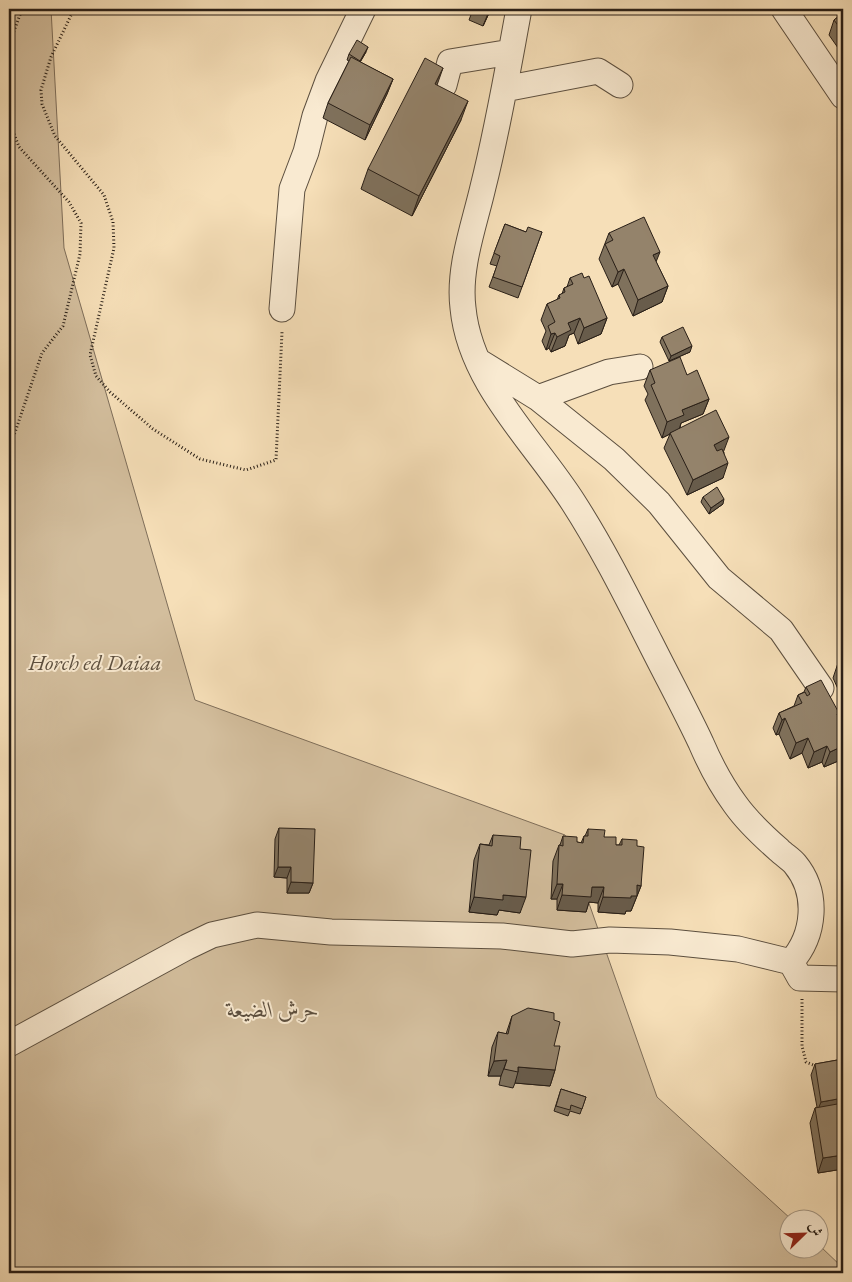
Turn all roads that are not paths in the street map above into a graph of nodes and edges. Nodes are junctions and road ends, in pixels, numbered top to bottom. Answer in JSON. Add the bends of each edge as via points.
{"nodes":[{"id":1,"x":363,"y":9,"type":"edge"},
{"id":2,"x":519,"y":9,"type":"edge"},
{"id":3,"x":784,"y":9,"type":"edge"},
{"id":4,"x":511,"y":52,"type":"junction"},
{"id":5,"x":620,"y":85,"type":"dead end"},
{"id":6,"x":444,"y":86,"type":"edge"},
{"id":7,"x":504,"y":89,"type":"junction"},
{"id":8,"x":843,"y":96,"type":"edge"},
{"id":9,"x":282,"y":308,"type":"road end"},
{"id":10,"x":476,"y":360,"type":"junction"},
{"id":11,"x":640,"y":367,"type":"dead end"},
{"id":12,"x":538,"y":398,"type":"junction"},
{"id":13,"x":821,"y":688,"type":"edge"},
{"id":14,"x":796,"y":970,"type":"junction"},
{"id":15,"x":843,"y":979,"type":"edge"},
{"id":16,"x":9,"y":1044,"type":"edge"}],
"edges":[{"from":1,"to":9,"type":"street","via":[[328,81],[292,189]]},
{"from":2,"to":4,"type":"street"},
{"from":3,"to":8,"type":"street"},
{"from":4,"to":6,"type":"street","via":[[450,62]]},
{"from":4,"to":7,"type":"street"},
{"from":5,"to":7,"type":"street","via":[[598,71]]},
{"from":7,"to":10,"type":"street","via":[[465,261],[462,307]]},
{"from":10,"to":12,"type":"street"},
{"from":10,"to":14,"type":"street","via":[[597,542],[656,652],[710,765],[734,803],[759,832],[795,864],[810,898],[812,922]]},
{"from":11,"to":12,"type":"street","via":[[609,372]]},
{"from":12,"to":13,"type":"street","via":[[614,459],[659,503],[720,578],[781,630]]},
{"from":14,"to":15,"type":"street"},
{"from":14,"to":16,"type":"street","via":[[738,949],[670,942],[610,940],[572,944],[502,936],[331,932],[257,925],[212,936],[187,947]]}]}
